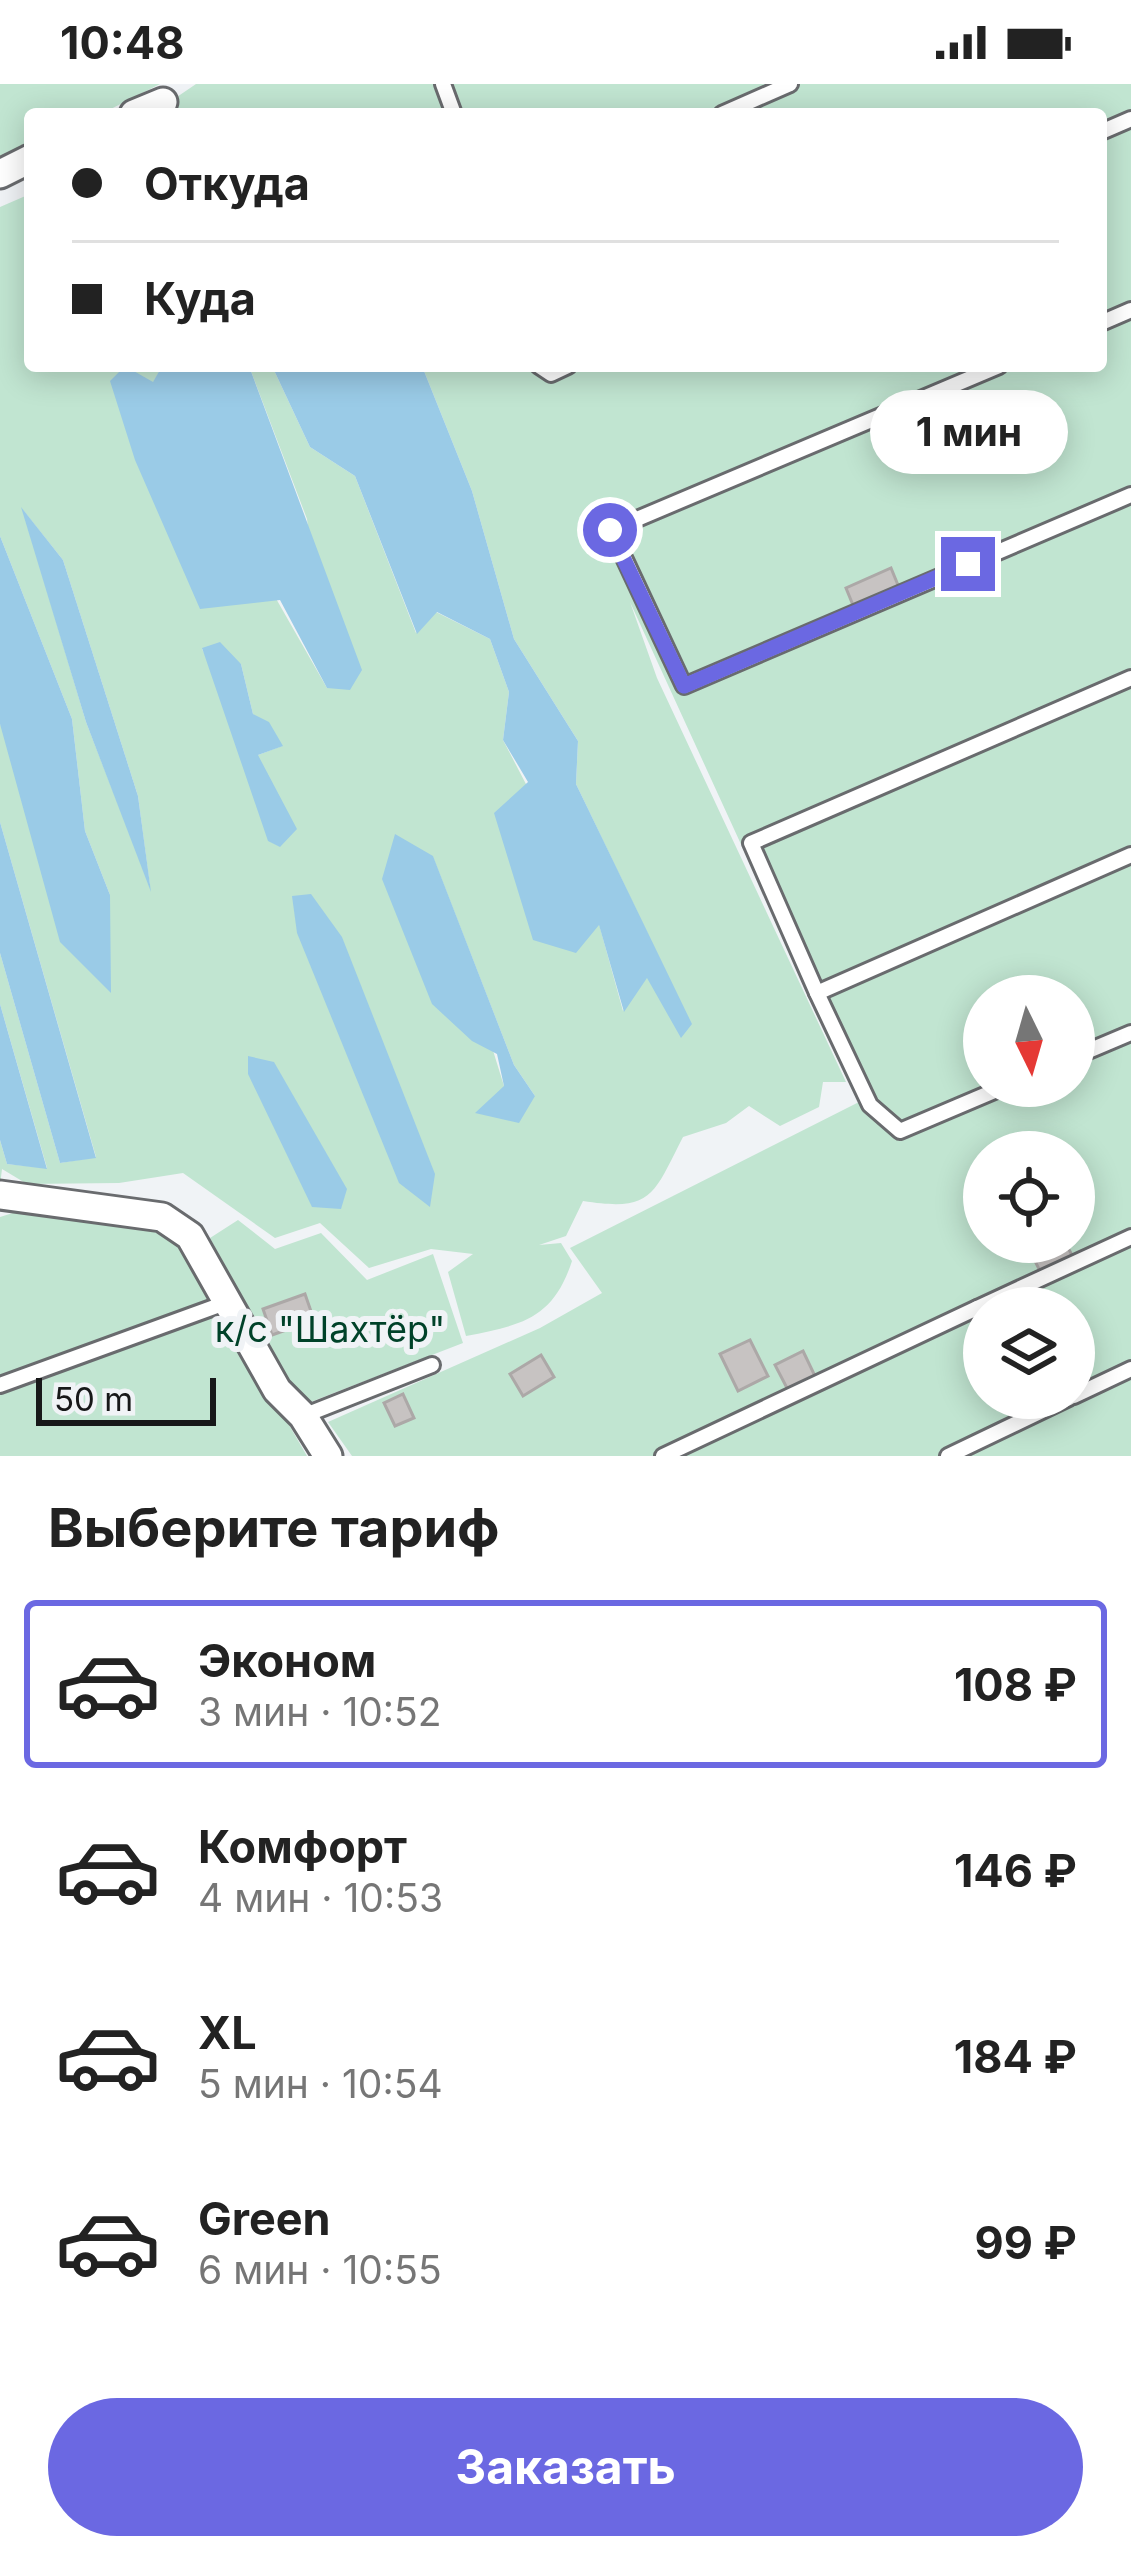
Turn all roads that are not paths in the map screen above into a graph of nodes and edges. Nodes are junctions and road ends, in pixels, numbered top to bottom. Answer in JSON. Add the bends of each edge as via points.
{"nodes":[{"id":1,"x":790,"y":84,"type":"edge"},
{"id":2,"x":163,"y":101,"type":"dead end"},
{"id":3,"x":147,"y":108,"type":"edge"},
{"id":4,"x":736,"y":108,"type":"edge"},
{"id":5,"x":985,"y":372,"type":"edge"},
{"id":6,"x":1131,"y":495,"type":"edge"},
{"id":7,"x":1131,"y":678,"type":"edge"},
{"id":8,"x":1131,"y":854,"type":"edge"},
{"id":9,"x":818,"y":993,"type":"junction"},
{"id":10,"x":1131,"y":1034,"type":"edge"},
{"id":11,"x":1095,"y":1049,"type":"edge"},
{"id":12,"x":963,"y":1104,"type":"edge"},
{"id":13,"x":0,"y":1195,"type":"edge"},
{"id":14,"x":1131,"y":1237,"type":"edge"},
{"id":15,"x":1022,"y":1287,"type":"edge"},
{"id":16,"x":228,"y":1302,"type":"junction"},
{"id":17,"x":963,"y":1314,"type":"edge"},
{"id":18,"x":432,"y":1365,"type":"dead end"},
{"id":19,"x":1131,"y":1370,"type":"edge"},
{"id":20,"x":0,"y":1385,"type":"edge"},
{"id":21,"x":1095,"y":1386,"type":"edge"},
{"id":22,"x":303,"y":1416,"type":"junction"},
{"id":23,"x":1024,"y":1419,"type":"edge"},
{"id":24,"x":328,"y":1456,"type":"edge"},
{"id":25,"x":663,"y":1456,"type":"edge"},
{"id":26,"x":947,"y":1456,"type":"edge"}],
"edges":[{"from":1,"to":4,"type":"lane"},
{"from":2,"to":3,"type":"street"},
{"from":5,"to":6,"type":"lane","via":[[610,530],[684,686]]},
{"from":7,"to":9,"type":"lane","via":[[751,843]]},
{"from":8,"to":9,"type":"lane"},
{"from":9,"to":12,"type":"lane","via":[[871,1105],[899,1131]]},
{"from":10,"to":11,"type":"lane"},
{"from":13,"to":16,"type":"street","via":[[162,1216],[190,1236]]},
{"from":14,"to":15,"type":"lane"},
{"from":16,"to":20,"type":"lane"},
{"from":16,"to":22,"type":"street","via":[[277,1390]]},
{"from":17,"to":25,"type":"lane"},
{"from":18,"to":22,"type":"lane"},
{"from":19,"to":21,"type":"lane"},
{"from":22,"to":24,"type":"street"},
{"from":23,"to":26,"type":"lane"}]}
